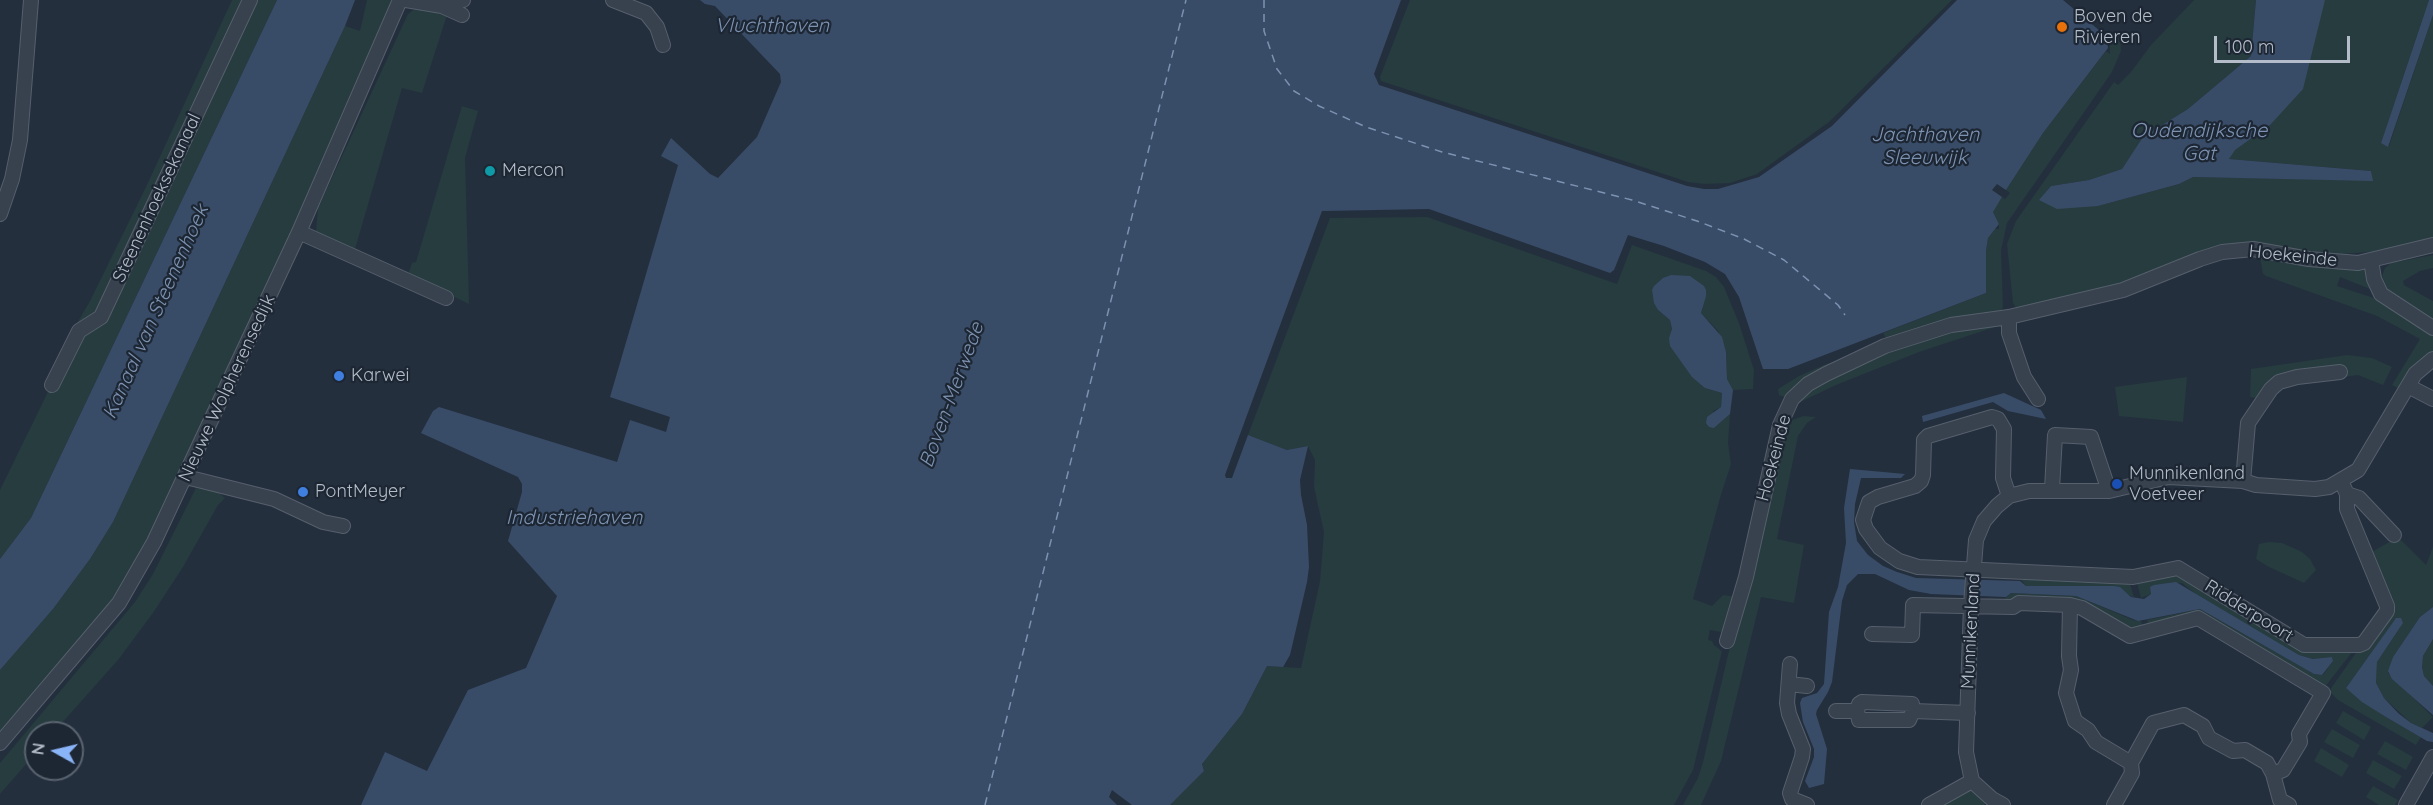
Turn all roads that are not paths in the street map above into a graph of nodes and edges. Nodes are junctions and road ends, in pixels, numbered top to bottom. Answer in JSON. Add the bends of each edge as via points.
{"nodes":[{"id":1,"x":31,"y":0,"type":"edge"},
{"id":2,"x":250,"y":0,"type":"edge"},
{"id":3,"x":400,"y":0,"type":"edge"},
{"id":4,"x":406,"y":0,"type":"edge"},
{"id":5,"x":463,"y":0,"type":"edge"},
{"id":6,"x":613,"y":0,"type":"edge"},
{"id":7,"x":434,"y":3,"type":"edge"},
{"id":8,"x":462,"y":15,"type":"dead end"},
{"id":9,"x":663,"y":45,"type":"dead end"},
{"id":10,"x":0,"y":214,"type":"edge"},
{"id":11,"x":299,"y":232,"type":"junction"},
{"id":12,"x":2433,"y":245,"type":"edge"},
{"id":13,"x":2371,"y":260,"type":"junction"},
{"id":14,"x":446,"y":298,"type":"dead end"},
{"id":15,"x":2009,"y":317,"type":"junction"},
{"id":16,"x":2433,"y":328,"type":"edge"},
{"id":17,"x":2433,"y":359,"type":"edge"},
{"id":18,"x":2340,"y":372,"type":"dead end"},
{"id":19,"x":52,"y":385,"type":"dead end"},
{"id":20,"x":2408,"y":386,"type":"junction"},
{"id":21,"x":2038,"y":399,"type":"dead end"},
{"id":22,"x":2433,"y":399,"type":"edge"},
{"id":23,"x":186,"y":477,"type":"junction"},
{"id":24,"x":2243,"y":481,"type":"junction"},
{"id":25,"x":2341,"y":481,"type":"junction"},
{"id":26,"x":2052,"y":489,"type":"junction"},
{"id":27,"x":2109,"y":491,"type":"junction"},
{"id":28,"x":2347,"y":494,"type":"junction"},
{"id":29,"x":2009,"y":496,"type":"junction"},
{"id":30,"x":343,"y":525,"type":"dead end"},
{"id":31,"x":2394,"y":535,"type":"dead end"},
{"id":32,"x":1974,"y":573,"type":"junction"},
{"id":33,"x":1972,"y":601,"type":"junction"},
{"id":34,"x":2070,"y":605,"type":"junction"},
{"id":35,"x":1872,"y":634,"type":"dead end"},
{"id":36,"x":1727,"y":641,"type":"dead end"},
{"id":37,"x":1790,"y":664,"type":"dead end"},
{"id":38,"x":1789,"y":684,"type":"junction"},
{"id":39,"x":1807,"y":686,"type":"dead end"},
{"id":40,"x":1836,"y":711,"type":"dead end"},
{"id":41,"x":1968,"y":713,"type":"junction"},
{"id":42,"x":0,"y":742,"type":"edge"},
{"id":43,"x":2433,"y":757,"type":"edge"},
{"id":44,"x":2131,"y":763,"type":"junction"},
{"id":45,"x":2273,"y":774,"type":"junction"},
{"id":46,"x":1972,"y":781,"type":"junction"},
{"id":47,"x":2120,"y":803,"type":"edge"},
{"id":48,"x":1807,"y":805,"type":"edge"},
{"id":49,"x":1929,"y":805,"type":"edge"},
{"id":50,"x":2003,"y":805,"type":"edge"},
{"id":51,"x":2289,"y":805,"type":"edge"},
{"id":52,"x":2406,"y":805,"type":"edge"}],
"edges":[{"from":1,"to":10,"type":"street","via":[[20,140]]},
{"from":2,"to":19,"type":"street","name":"Steenenhoeksekanaal","via":[[101,317],[79,331]]},
{"from":3,"to":11,"type":"street","name":"Nieuwe Wolpherensedijk"},
{"from":4,"to":7,"type":"street"},
{"from":5,"to":7,"type":"street"},
{"from":6,"to":9,"type":"street","via":[[645,13],[657,27]]},
{"from":7,"to":8,"type":"street"},
{"from":11,"to":14,"type":"street"},
{"from":11,"to":23,"type":"street","name":"Nieuwe Wolpherensedijk"},
{"from":12,"to":13,"type":"street","name":"Hoekeinde"},
{"from":13,"to":15,"type":"street","name":"Hoekeinde","via":[[2358,263],[2309,259],[2253,249],[2222,252],[2123,290]]},
{"from":13,"to":16,"type":"street","via":[[2381,294]]},
{"from":15,"to":21,"type":"street","via":[[2009,333],[2024,377]]},
{"from":15,"to":36,"type":"street","name":"Hoekeinde","via":[[1951,325],[1885,346],[1808,384],[1792,399],[1777,435],[1746,577]]},
{"from":17,"to":20,"type":"street","via":[[2418,370]]},
{"from":18,"to":24,"type":"street","via":[[2297,377],[2279,382],[2271,389],[2248,423]]},
{"from":20,"to":22,"type":"street"},
{"from":20,"to":25,"type":"street","via":[[2362,464]]},
{"from":23,"to":30,"type":"street","via":[[274,500],[323,522]]},
{"from":23,"to":42,"type":"street","name":"Nieuwe Wolpherensedijk","via":[[119,603]]},
{"from":24,"to":25,"type":"street","via":[[2314,489]]},
{"from":24,"to":27,"type":"street","via":[[2168,477]]},
{"from":25,"to":28,"type":"street","name":"Ridderpoort"},
{"from":26,"to":27,"type":"street"},
{"from":26,"to":27,"type":"street","via":[[2055,435],[2091,436]]},
{"from":26,"to":29,"type":"street"},
{"from":28,"to":31,"type":"street","via":[[2359,498]]},
{"from":28,"to":32,"type":"street","name":"Ridderpoort","via":[[2347,509],[2387,606],[2359,645],[2304,645],[2178,568],[2133,577]]},
{"from":29,"to":32,"type":"street","name":"Munnikenland","via":[[1984,521],[1976,540]]},
{"from":29,"to":32,"type":"street","via":[[2003,478],[2004,429],[1998,418],[1992,417],[1928,436],[1922,445],[1921,482],[1878,496],[1865,510],[1866,529],[1880,548],[1899,561]]},
{"from":32,"to":33,"type":"street","name":"Munnikenland"},
{"from":33,"to":34,"type":"street","via":[[2013,607],[2019,603]]},
{"from":33,"to":35,"type":"street","via":[[1913,605],[1912,635]]},
{"from":33,"to":41,"type":"street","name":"Munnikenland"},
{"from":34,"to":44,"type":"street","via":[[2071,670],[2066,693],[2074,721],[2088,730],[2096,742]]},
{"from":34,"to":45,"type":"street","via":[[2130,636],[2198,618],[2323,693],[2283,770]]},
{"from":37,"to":38,"type":"street"},
{"from":38,"to":39,"type":"street"},
{"from":38,"to":48,"type":"street","via":[[1789,714],[1803,749],[1790,793],[1792,799]]},
{"from":40,"to":41,"type":"street","via":[[1857,711],[1862,702],[1912,704],[1913,711]]},
{"from":41,"to":46,"type":"street","name":"Munnikenland","via":[[1966,752]]},
{"from":43,"to":52,"type":"street"},
{"from":44,"to":45,"type":"street","via":[[2153,723],[2184,715],[2203,726],[2209,738],[2233,751],[2245,750],[2267,763]]},
{"from":44,"to":47,"type":"street","via":[[2132,773]]},
{"from":45,"to":51,"type":"street","via":[[2280,800]]},
{"from":46,"to":49,"type":"street"},
{"from":46,"to":50,"type":"street"}]}
